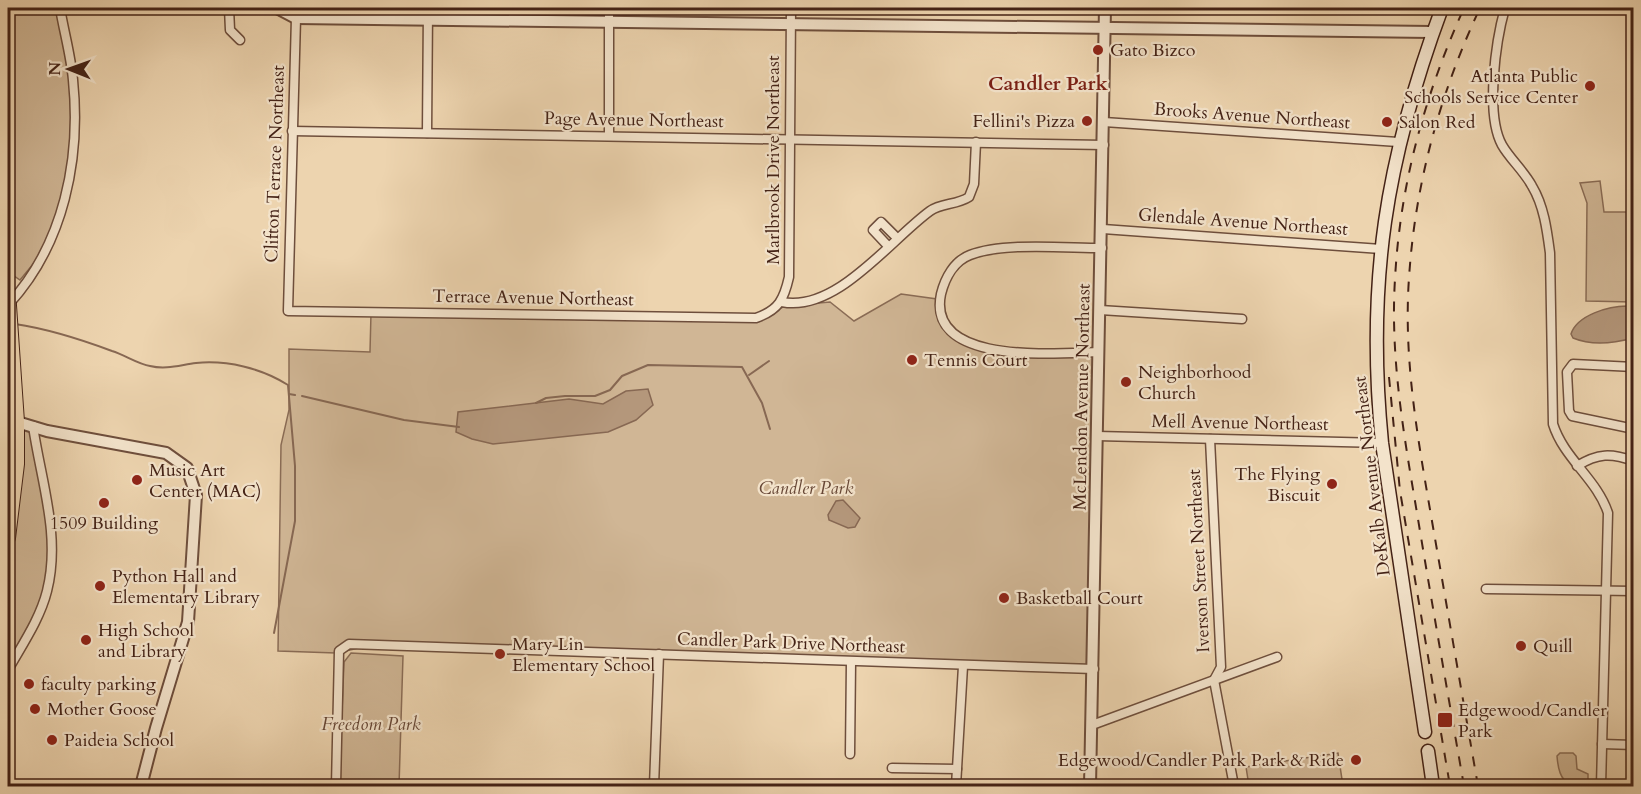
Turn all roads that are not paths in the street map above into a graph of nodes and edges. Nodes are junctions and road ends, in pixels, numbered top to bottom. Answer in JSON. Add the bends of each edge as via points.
{"nodes":[{"id":1,"x":60,"y":8,"type":"edge"},
{"id":2,"x":229,"y":8,"type":"edge"},
{"id":3,"x":277,"y":8,"type":"edge"},
{"id":4,"x":428,"y":8,"type":"edge"},
{"id":5,"x":609,"y":8,"type":"edge"},
{"id":6,"x":791,"y":8,"type":"edge"},
{"id":7,"x":1105,"y":8,"type":"edge"},
{"id":8,"x":1442,"y":8,"type":"edge"},
{"id":9,"x":1505,"y":8,"type":"edge"},
{"id":10,"x":296,"y":18,"type":"junction"},
{"id":11,"x":428,"y":21,"type":"junction"},
{"id":12,"x":608,"y":22,"type":"junction"},
{"id":13,"x":791,"y":24,"type":"junction"},
{"id":14,"x":1104,"y":29,"type":"junction"},
{"id":15,"x":1432,"y":32,"type":"junction"},
{"id":16,"x":240,"y":40,"type":"dead end"},
{"id":17,"x":1104,"y":122,"type":"junction"},
{"id":18,"x":292,"y":131,"type":"junction"},
{"id":19,"x":427,"y":133,"type":"junction"},
{"id":20,"x":609,"y":136,"type":"junction"},
{"id":21,"x":791,"y":138,"type":"junction"},
{"id":22,"x":976,"y":142,"type":"junction"},
{"id":23,"x":1398,"y":142,"type":"junction"},
{"id":24,"x":1104,"y":145,"type":"junction"},
{"id":25,"x":1103,"y":229,"type":"junction"},
{"id":26,"x":897,"y":238,"type":"junction"},
{"id":27,"x":888,"y":246,"type":"junction"},
{"id":28,"x":1102,"y":248,"type":"junction"},
{"id":29,"x":1381,"y":249,"type":"junction"},
{"id":30,"x":8,"y":298,"type":"edge"},
{"id":31,"x":782,"y":302,"type":"junction"},
{"id":32,"x":1100,"y":310,"type":"junction"},
{"id":33,"x":288,"y":311,"type":"joint"},
{"id":34,"x":1242,"y":319,"type":"dead end"},
{"id":35,"x":1098,"y":352,"type":"junction"},
{"id":36,"x":1634,"y":367,"type":"edge"},
{"id":37,"x":12,"y":420,"type":"edge"},
{"id":38,"x":33,"y":426,"type":"junction"},
{"id":39,"x":1634,"y":429,"type":"edge"},
{"id":40,"x":1097,"y":436,"type":"junction"},
{"id":41,"x":1210,"y":439,"type":"junction"},
{"id":42,"x":1382,"y":443,"type":"junction"},
{"id":43,"x":1634,"y":461,"type":"edge"},
{"id":44,"x":1577,"y":466,"type":"junction"},
{"id":45,"x":8,"y":537,"type":"edge"},
{"id":46,"x":1486,"y":589,"type":"dead end"},
{"id":47,"x":1606,"y":591,"type":"junction"},
{"id":48,"x":1634,"y":591,"type":"edge"},
{"id":49,"x":659,"y":654,"type":"junction"},
{"id":50,"x":1277,"y":657,"type":"dead end"},
{"id":51,"x":851,"y":662,"type":"junction"},
{"id":52,"x":963,"y":666,"type":"junction"},
{"id":53,"x":1094,"y":669,"type":"junction"},
{"id":54,"x":8,"y":670,"type":"edge"},
{"id":55,"x":1214,"y":680,"type":"junction"},
{"id":56,"x":1092,"y":725,"type":"junction"},
{"id":57,"x":1425,"y":732,"type":"dead end"},
{"id":58,"x":1602,"y":744,"type":"junction"},
{"id":59,"x":1634,"y":745,"type":"edge"},
{"id":60,"x":1428,"y":751,"type":"dead end"},
{"id":61,"x":849,"y":754,"type":"dead end"},
{"id":62,"x":892,"y":768,"type":"dead end"},
{"id":63,"x":957,"y":769,"type":"junction"},
{"id":64,"x":141,"y":786,"type":"edge"},
{"id":65,"x":336,"y":786,"type":"edge"},
{"id":66,"x":654,"y":786,"type":"edge"},
{"id":67,"x":956,"y":786,"type":"edge"},
{"id":68,"x":1090,"y":786,"type":"edge"},
{"id":69,"x":1234,"y":786,"type":"edge"},
{"id":70,"x":1433,"y":786,"type":"edge"},
{"id":71,"x":1601,"y":786,"type":"edge"}],
"edges":[{"from":1,"to":30,"type":"street","via":[[73,78],[76,122],[72,166],[62,209],[45,249],[25,286]]},
{"from":2,"to":16,"type":"street","via":[[230,30]]},
{"from":3,"to":10,"type":"street"},
{"from":4,"to":11,"type":"street"},
{"from":5,"to":12,"type":"street"},
{"from":6,"to":13,"type":"street","name":"Marlbrook Drive Northeast"},
{"from":7,"to":14,"type":"street","name":"McLendon Avenue Northeast"},
{"from":8,"to":15,"type":"main road","name":"DeKalb Avenue Northeast"},
{"from":9,"to":44,"type":"street","via":[[1496,55],[1495,120],[1501,144],[1533,186],[1541,205],[1550,253],[1553,424],[1558,440]]},
{"from":10,"to":11,"type":"street"},
{"from":10,"to":18,"type":"street","name":"Clifton Terrace Northeast"},
{"from":11,"to":12,"type":"street"},
{"from":11,"to":19,"type":"street"},
{"from":12,"to":13,"type":"street"},
{"from":12,"to":20,"type":"street"},
{"from":13,"to":14,"type":"street"},
{"from":13,"to":21,"type":"street","name":"Marlbrook Drive Northeast"},
{"from":14,"to":15,"type":"street"},
{"from":14,"to":17,"type":"street","name":"McLendon Avenue Northeast"},
{"from":15,"to":23,"type":"main road","name":"DeKalb Avenue Northeast"},
{"from":17,"to":23,"type":"street","name":"Brooks Avenue Northeast"},
{"from":17,"to":24,"type":"street","name":"McLendon Avenue Northeast"},
{"from":18,"to":19,"type":"street","name":"Page Avenue Northeast"},
{"from":18,"to":33,"type":"street","name":"Clifton Terrace Northeast"},
{"from":19,"to":20,"type":"street","name":"Page Avenue Northeast"},
{"from":20,"to":21,"type":"street","name":"Page Avenue Northeast"},
{"from":21,"to":22,"type":"street","name":"Page Avenue Northeast"},
{"from":21,"to":31,"type":"street","name":"Marlbrook Drive Northeast","via":[[789,277]]},
{"from":22,"to":24,"type":"street","name":"Page Avenue Northeast"},
{"from":22,"to":26,"type":"street","via":[[971,194],[932,209]]},
{"from":23,"to":29,"type":"main road","name":"DeKalb Avenue Northeast"},
{"from":24,"to":25,"type":"street","name":"McLendon Avenue Northeast"},
{"from":25,"to":28,"type":"street","name":"McLendon Avenue Northeast"},
{"from":25,"to":29,"type":"street","name":"Glendale Avenue Northeast"},
{"from":26,"to":27,"type":"street"},
{"from":26,"to":27,"type":"street","via":[[882,222],[873,230]]},
{"from":27,"to":31,"type":"street","via":[[830,295]]},
{"from":28,"to":32,"type":"street","name":"McLendon Avenue Northeast"},
{"from":28,"to":35,"type":"street","via":[[988,250],[968,255],[949,274],[940,302],[949,328],[962,340],[980,348]]},
{"from":29,"to":42,"type":"main road","name":"DeKalb Avenue Northeast","via":[[1377,335]]},
{"from":30,"to":37,"type":"highway"},
{"from":31,"to":33,"type":"street","name":"Terrace Avenue Northeast","via":[[756,318]]},
{"from":32,"to":34,"type":"street"},
{"from":32,"to":35,"type":"street","name":"McLendon Avenue Northeast"},
{"from":35,"to":40,"type":"street","name":"McLendon Avenue Northeast"},
{"from":36,"to":39,"type":"street","via":[[1573,364],[1567,372],[1572,416]]},
{"from":37,"to":38,"type":"street"},
{"from":37,"to":45,"type":"highway","via":[[17,464]]},
{"from":38,"to":54,"type":"street","via":[[51,517],[47,591]]},
{"from":38,"to":64,"type":"street","via":[[166,453],[183,464],[194,481],[188,622]]},
{"from":40,"to":41,"type":"street","name":"Mell Avenue Northeast"},
{"from":40,"to":53,"type":"street","name":"McLendon Avenue Northeast"},
{"from":41,"to":42,"type":"street","name":"Mell Avenue Northeast"},
{"from":41,"to":55,"type":"street","name":"Iverson Street Northeast","via":[[1221,667]]},
{"from":42,"to":57,"type":"main road","name":"DeKalb Avenue Northeast"},
{"from":43,"to":44,"type":"street","via":[[1603,454]]},
{"from":44,"to":47,"type":"street","via":[[1603,498],[1608,513]]},
{"from":46,"to":47,"type":"street"},
{"from":47,"to":48,"type":"street"},
{"from":47,"to":58,"type":"street"},
{"from":49,"to":51,"type":"street","name":"Candler Park Drive Northeast"},
{"from":49,"to":65,"type":"street","name":"Candler Park Drive Northeast","via":[[344,645],[339,651]]},
{"from":49,"to":66,"type":"street"},
{"from":50,"to":55,"type":"street"},
{"from":51,"to":52,"type":"street","name":"Candler Park Drive Northeast"},
{"from":51,"to":61,"type":"street"},
{"from":52,"to":53,"type":"street","name":"Candler Park Drive Northeast"},
{"from":52,"to":63,"type":"street"},
{"from":53,"to":56,"type":"street","name":"McLendon Avenue Northeast"},
{"from":55,"to":56,"type":"street"},
{"from":55,"to":69,"type":"street","name":"Iverson Street Northeast"},
{"from":56,"to":68,"type":"street","name":"McLendon Avenue Northeast"},
{"from":58,"to":59,"type":"street"},
{"from":58,"to":71,"type":"street"},
{"from":60,"to":70,"type":"main road"},
{"from":62,"to":63,"type":"street"},
{"from":63,"to":67,"type":"street"}]}
